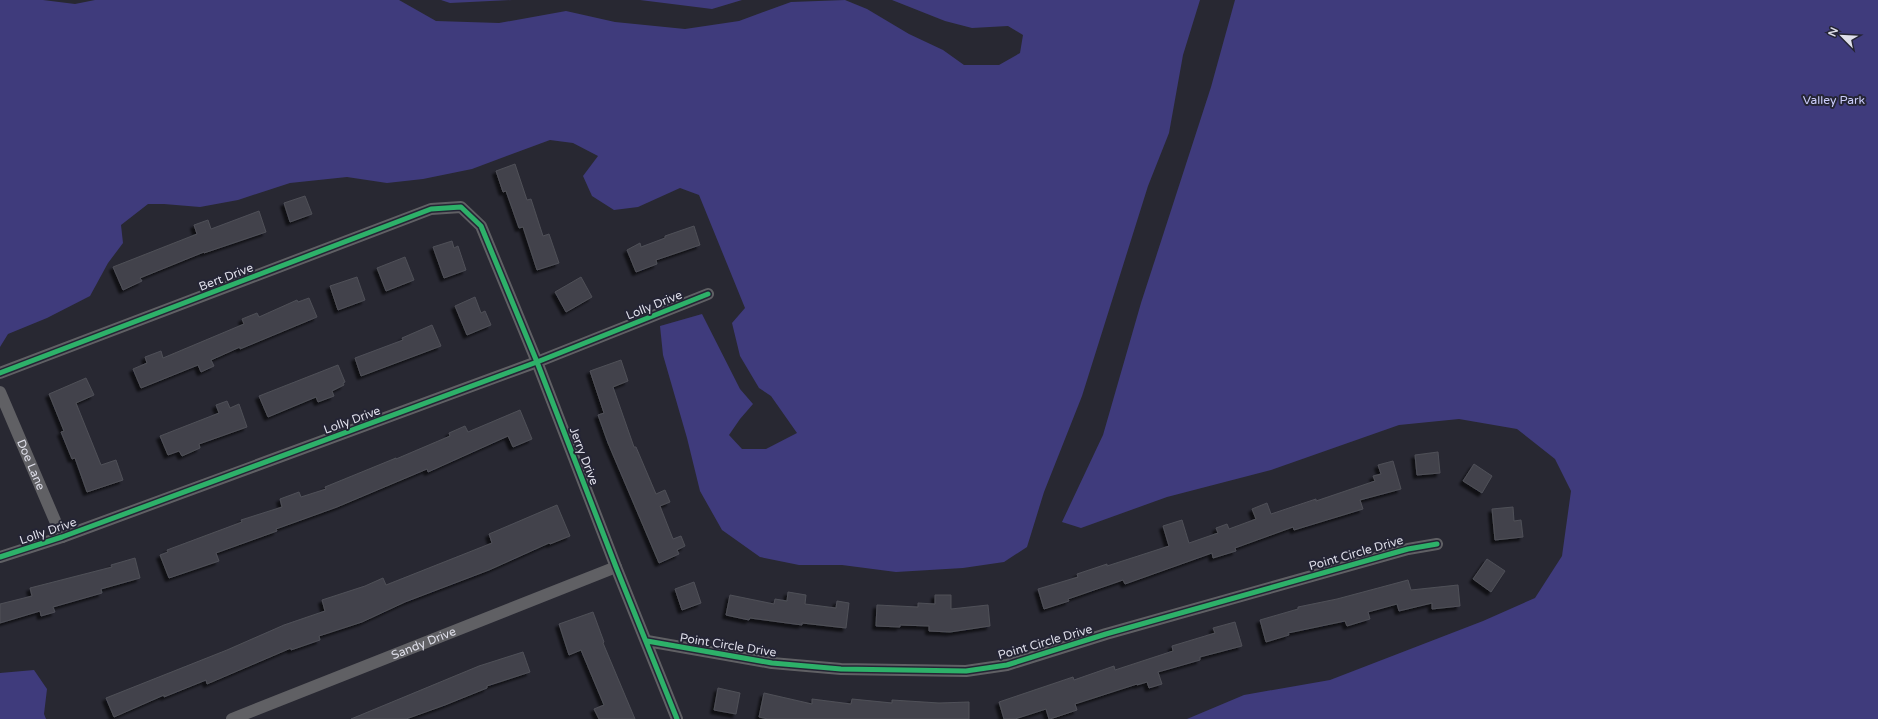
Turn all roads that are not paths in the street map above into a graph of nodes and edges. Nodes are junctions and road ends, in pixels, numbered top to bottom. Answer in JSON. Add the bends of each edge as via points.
{"nodes":[{"id":1,"x":461,"y":208,"type":"joint"},
{"id":2,"x":708,"y":294,"type":"dead end"},
{"id":3,"x":536,"y":362,"type":"junction"},
{"id":4,"x":0,"y":373,"type":"edge"},
{"id":5,"x":0,"y":392,"type":"edge"},
{"id":6,"x":62,"y":537,"type":"junction"},
{"id":7,"x":1437,"y":544,"type":"dead end"},
{"id":8,"x":0,"y":557,"type":"edge"},
{"id":9,"x":616,"y":567,"type":"junction"},
{"id":10,"x":647,"y":641,"type":"junction"},
{"id":11,"x":232,"y":719,"type":"edge"},
{"id":12,"x":677,"y":719,"type":"edge"}],
"edges":[{"from":1,"to":3,"type":"street","name":"Jerry Drive","via":[[480,226]]},
{"from":1,"to":4,"type":"street","name":"Bert Drive","via":[[431,209]]},
{"from":2,"to":3,"type":"street","name":"Lolly Drive"},
{"from":3,"to":6,"type":"street","name":"Lolly Drive"},
{"from":3,"to":9,"type":"street","name":"Jerry Drive"},
{"from":5,"to":6,"type":"street","name":"Doe Lane"},
{"from":6,"to":8,"type":"street","name":"Lolly Drive"},
{"from":7,"to":10,"type":"street","name":"Point Circle Drive","via":[[1400,551],[1106,634],[1007,665],[966,670],[841,669],[772,663]]},
{"from":9,"to":10,"type":"street","name":"Jerry Drive"},
{"from":9,"to":11,"type":"street","name":"Sandy Drive"},
{"from":10,"to":12,"type":"street","name":"Jerry Drive"}]}
